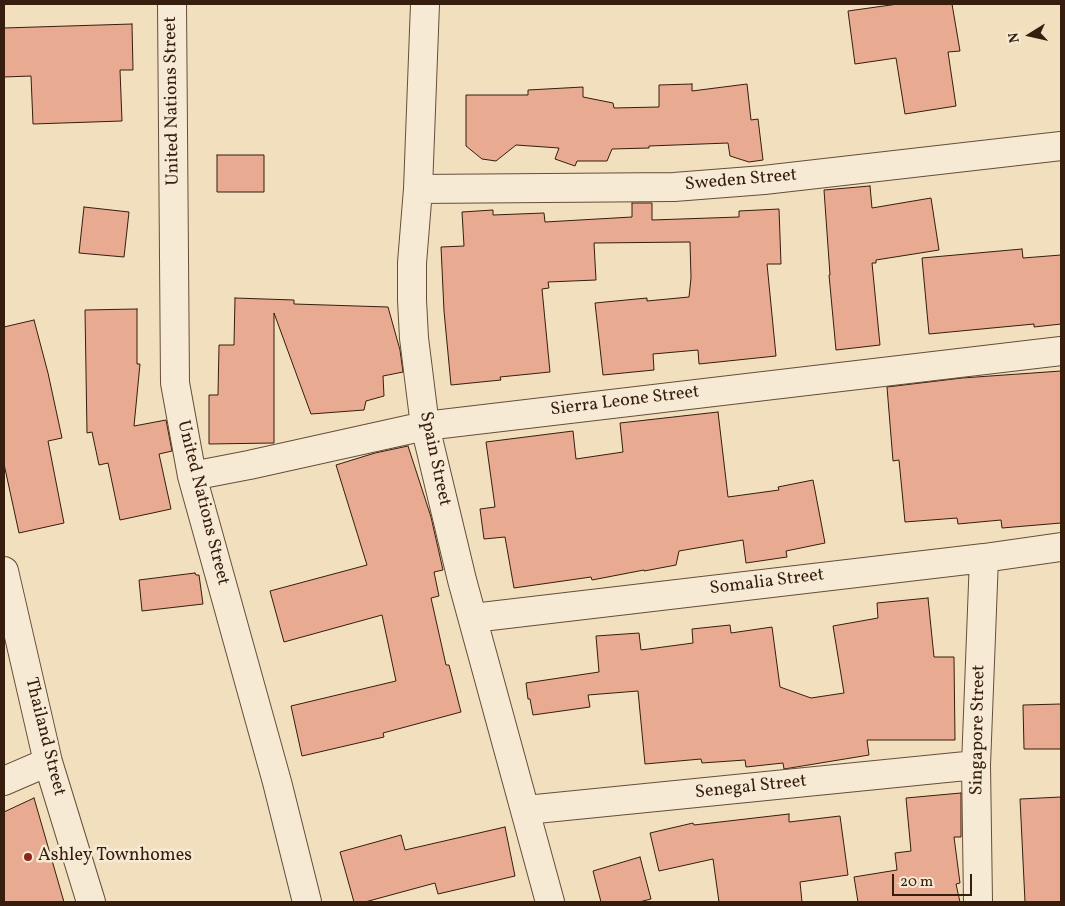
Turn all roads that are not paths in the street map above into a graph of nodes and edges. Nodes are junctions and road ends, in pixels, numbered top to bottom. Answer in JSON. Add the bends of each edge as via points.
{"nodes":[{"id":1,"x":172,"y":4,"type":"edge"},
{"id":2,"x":425,"y":4,"type":"edge"},
{"id":3,"x":1061,"y":146,"type":"edge"},
{"id":4,"x":418,"y":189,"type":"junction"},
{"id":5,"x":1061,"y":351,"type":"edge"},
{"id":6,"x":425,"y":426,"type":"junction"},
{"id":7,"x":192,"y":476,"type":"junction"},
{"id":8,"x":1061,"y":547,"type":"edge"},
{"id":9,"x":984,"y":558,"type":"junction"},
{"id":10,"x":4,"y":570,"type":"edge"},
{"id":11,"x":474,"y":618,"type":"junction"},
{"id":12,"x":48,"y":762,"type":"junction"},
{"id":13,"x":976,"y":765,"type":"junction"},
{"id":14,"x":4,"y":781,"type":"edge"},
{"id":15,"x":526,"y":810,"type":"junction"},
{"id":16,"x":91,"y":902,"type":"edge"},
{"id":17,"x":307,"y":902,"type":"edge"},
{"id":18,"x":550,"y":902,"type":"edge"},
{"id":19,"x":978,"y":902,"type":"edge"}],
"edges":[{"from":1,"to":7,"type":"street","name":"United Nations Street","via":[[175,383]]},
{"from":2,"to":4,"type":"street","name":"Spain Street"},
{"from":3,"to":4,"type":"street","name":"Sweden Street","via":[[684,186]]},
{"from":4,"to":6,"type":"street","name":"Spain Street","via":[[412,300]]},
{"from":5,"to":6,"type":"street","name":"Sierra Leone Street"},
{"from":6,"to":7,"type":"street","name":"Sierra Leone Street"},
{"from":6,"to":11,"type":"street","name":"Spain Street"},
{"from":7,"to":17,"type":"street","name":"United Nations Street"},
{"from":8,"to":9,"type":"street","name":"Somalia Street"},
{"from":9,"to":11,"type":"street","name":"Somalia Street"},
{"from":9,"to":13,"type":"street","name":"Singapore Street"},
{"from":10,"to":12,"type":"street","name":"Thailand Street"},
{"from":11,"to":15,"type":"street","name":"Spain Street"},
{"from":12,"to":14,"type":"street"},
{"from":12,"to":16,"type":"street","name":"Thailand Street"},
{"from":13,"to":15,"type":"street","name":"Senegal Street"},
{"from":13,"to":19,"type":"street","name":"Singapore Street"},
{"from":15,"to":18,"type":"street","name":"Spain Street"}]}
